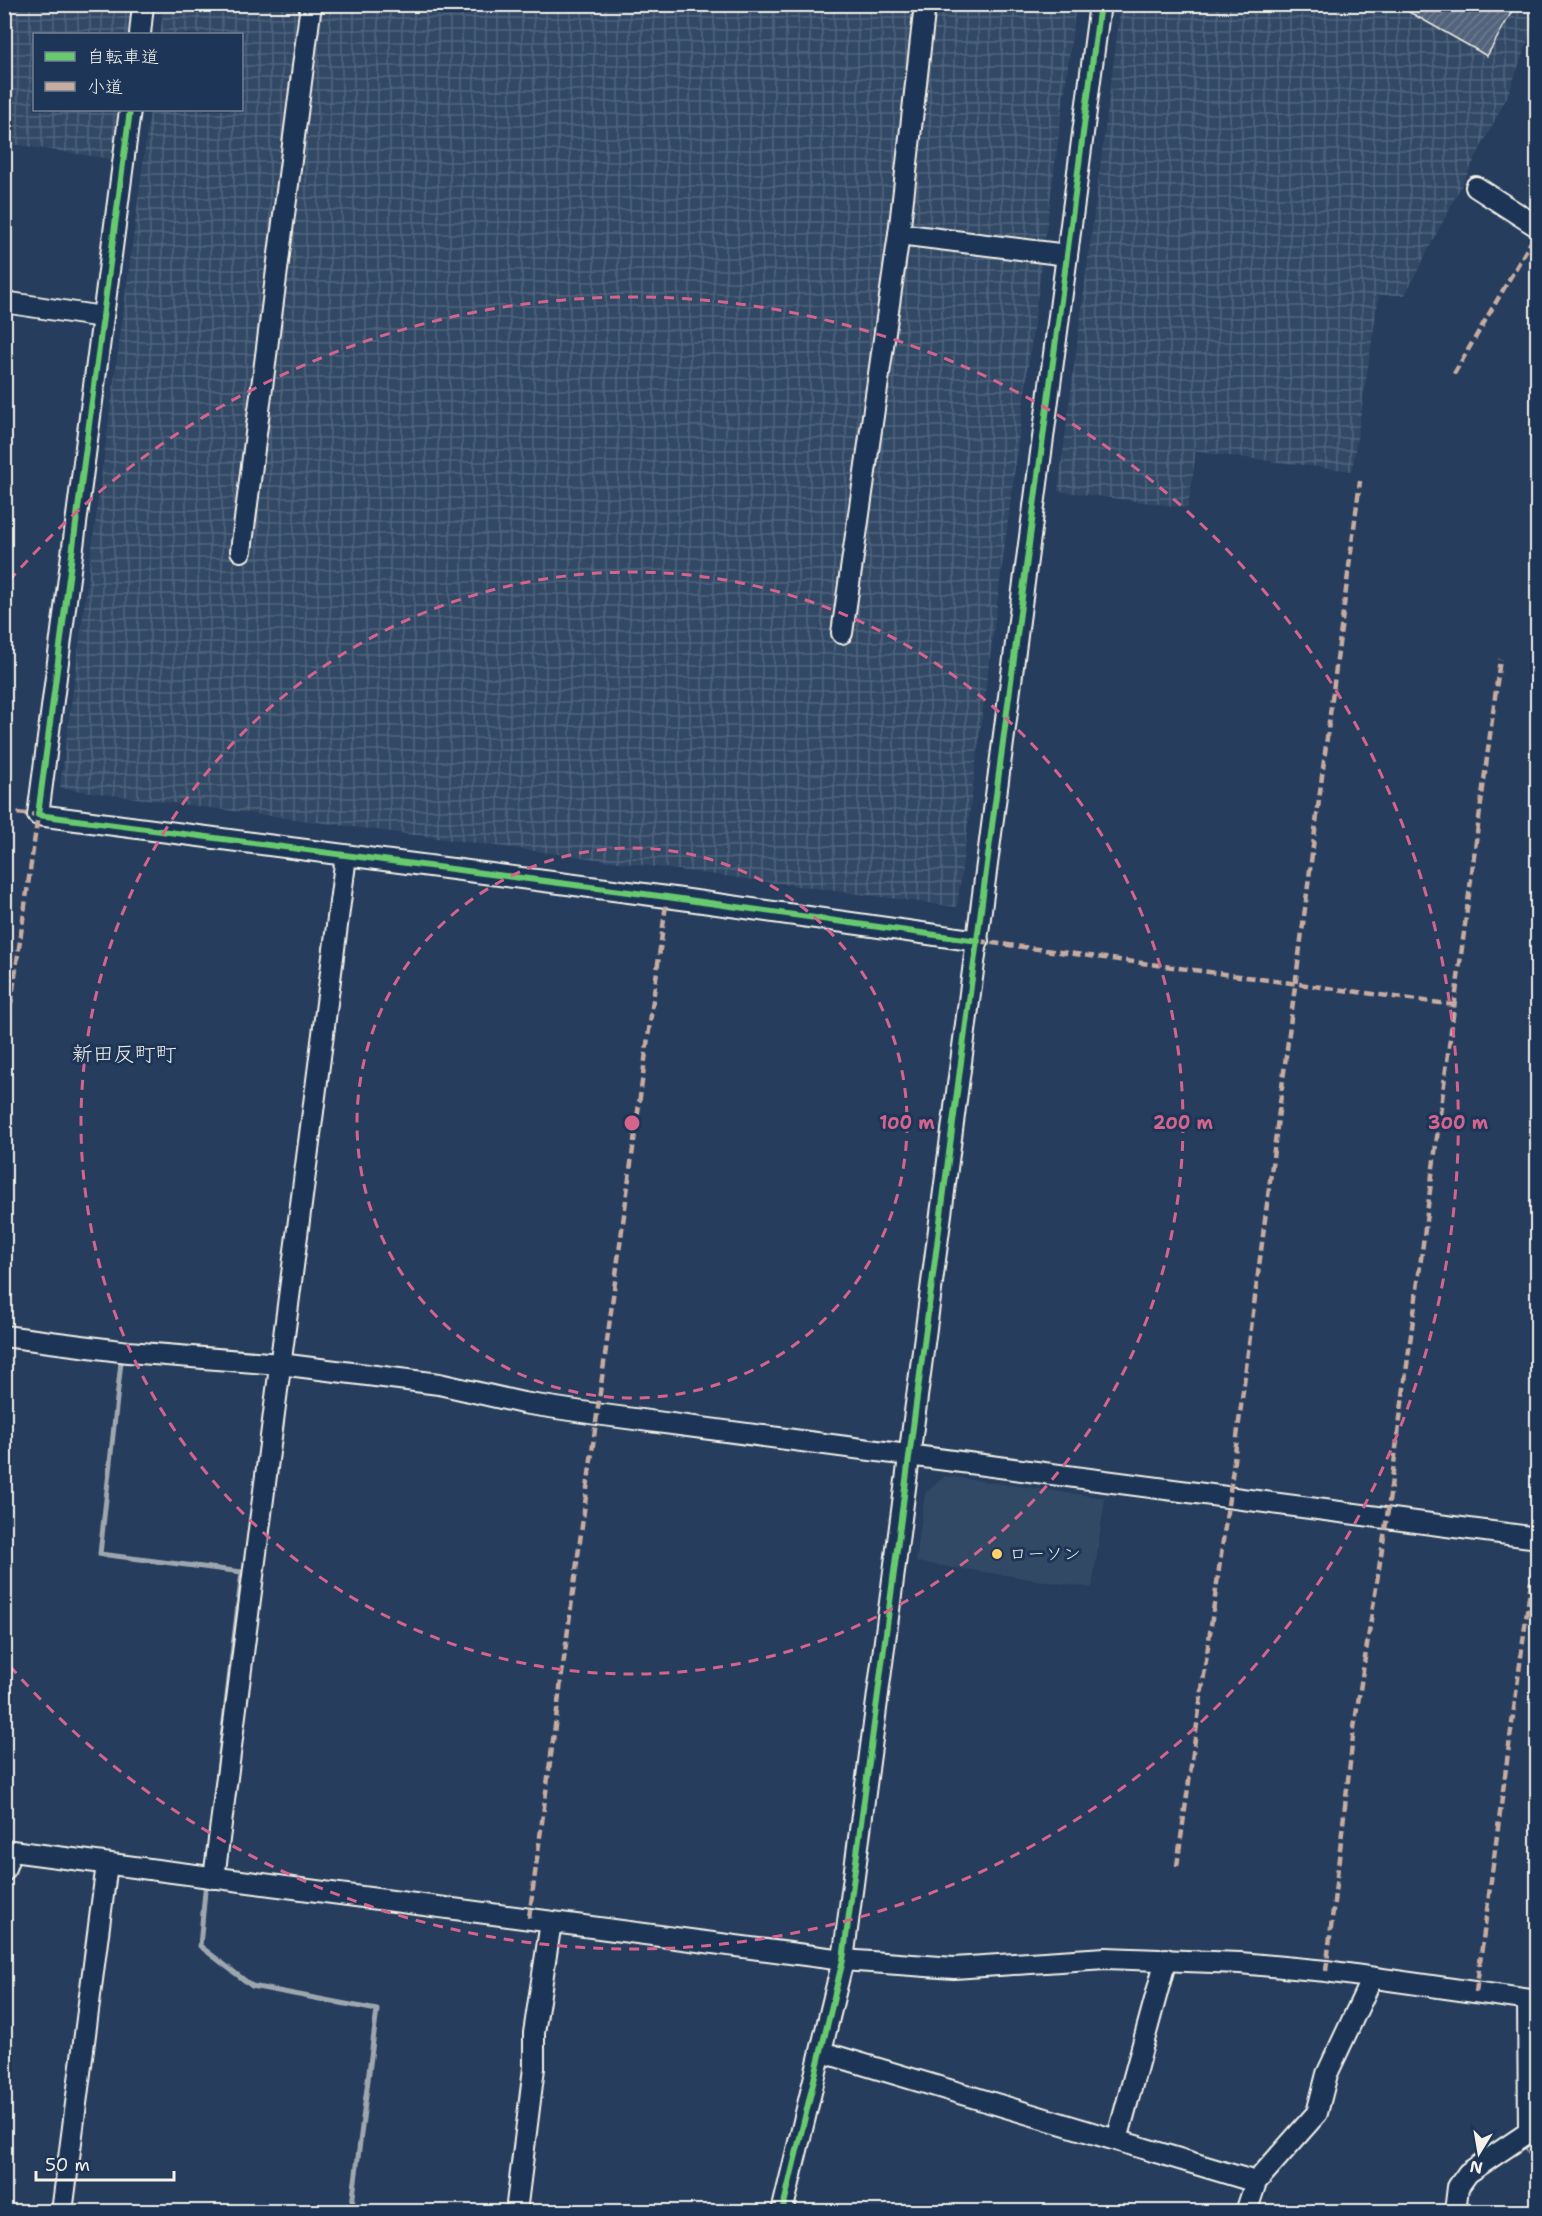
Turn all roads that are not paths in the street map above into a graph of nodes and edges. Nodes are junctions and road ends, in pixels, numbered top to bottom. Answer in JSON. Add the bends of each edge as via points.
{"nodes":[{"id":1,"x":143,"y":4,"type":"edge"},
{"id":2,"x":311,"y":4,"type":"edge"},
{"id":3,"x":925,"y":4,"type":"edge"},
{"id":4,"x":1100,"y":4,"type":"edge"},
{"id":5,"x":140,"y":33,"type":"edge"},
{"id":6,"x":130,"y":111,"type":"edge"},
{"id":7,"x":1476,"y":187,"type":"dead end"},
{"id":8,"x":1538,"y":226,"type":"edge"},
{"id":9,"x":899,"y":234,"type":"junction"},
{"id":10,"x":1066,"y":255,"type":"junction"},
{"id":11,"x":4,"y":302,"type":"edge"},
{"id":12,"x":102,"y":317,"type":"junction"},
{"id":13,"x":241,"y":551,"type":"dead end"},
{"id":14,"x":842,"y":633,"type":"dead end"},
{"id":15,"x":346,"y":856,"type":"junction"},
{"id":16,"x":978,"y":941,"type":"junction"},
{"id":17,"x":4,"y":1336,"type":"edge"},
{"id":18,"x":286,"y":1364,"type":"junction"},
{"id":19,"x":910,"y":1455,"type":"junction"},
{"id":20,"x":1538,"y":1538,"type":"edge"},
{"id":21,"x":8,"y":1851,"type":"edge"},
{"id":22,"x":107,"y":1864,"type":"junction"},
{"id":23,"x":4,"y":1871,"type":"edge"},
{"id":24,"x":214,"y":1878,"type":"junction"},
{"id":25,"x":551,"y":1922,"type":"junction"},
{"id":26,"x":1166,"y":1959,"type":"junction"},
{"id":27,"x":843,"y":1960,"type":"junction"},
{"id":28,"x":1372,"y":1978,"type":"junction"},
{"id":29,"x":1533,"y":2000,"type":"edge"},
{"id":30,"x":822,"y":2052,"type":"junction"},
{"id":31,"x":1117,"y":2140,"type":"junction"},
{"id":32,"x":1256,"y":2182,"type":"junction"},
{"id":33,"x":62,"y":2211,"type":"edge"},
{"id":34,"x":516,"y":2211,"type":"edge"},
{"id":35,"x":782,"y":2211,"type":"edge"},
{"id":36,"x":1246,"y":2211,"type":"edge"},
{"id":37,"x":1455,"y":2211,"type":"edge"}],
"edges":[{"from":1,"to":5,"type":"street"},
{"from":2,"to":13,"type":"street"},
{"from":3,"to":9,"type":"street"},
{"from":4,"to":10,"type":"street"},
{"from":6,"to":12,"type":"street"},
{"from":7,"to":8,"type":"street"},
{"from":9,"to":10,"type":"street"},
{"from":9,"to":14,"type":"street"},
{"from":10,"to":16,"type":"street"},
{"from":11,"to":12,"type":"street"},
{"from":12,"to":15,"type":"street","via":[[38,815]]},
{"from":15,"to":16,"type":"street"},
{"from":15,"to":18,"type":"street"},
{"from":16,"to":19,"type":"street"},
{"from":17,"to":18,"type":"street","via":[[128,1352]]},
{"from":18,"to":19,"type":"street","via":[[440,1384],[534,1404]]},
{"from":18,"to":24,"type":"street"},
{"from":19,"to":20,"type":"street"},
{"from":19,"to":27,"type":"street"},
{"from":21,"to":22,"type":"street"},
{"from":21,"to":23,"type":"street"},
{"from":22,"to":24,"type":"street"},
{"from":22,"to":33,"type":"street"},
{"from":24,"to":25,"type":"street"},
{"from":25,"to":27,"type":"street"},
{"from":25,"to":34,"type":"street","via":[[534,2033],[534,2068]]},
{"from":26,"to":27,"type":"street","via":[[1105,1958],[954,1968]]},
{"from":26,"to":28,"type":"street"},
{"from":26,"to":31,"type":"street"},
{"from":27,"to":30,"type":"street"},
{"from":28,"to":29,"type":"street"},
{"from":28,"to":32,"type":"street","via":[[1327,2074],[1317,2113]]},
{"from":29,"to":37,"type":"street","via":[[1529,2132],[1468,2173],[1458,2187]]},
{"from":30,"to":31,"type":"street"},
{"from":30,"to":35,"type":"street"},
{"from":31,"to":32,"type":"street"},
{"from":32,"to":36,"type":"street"}]}
